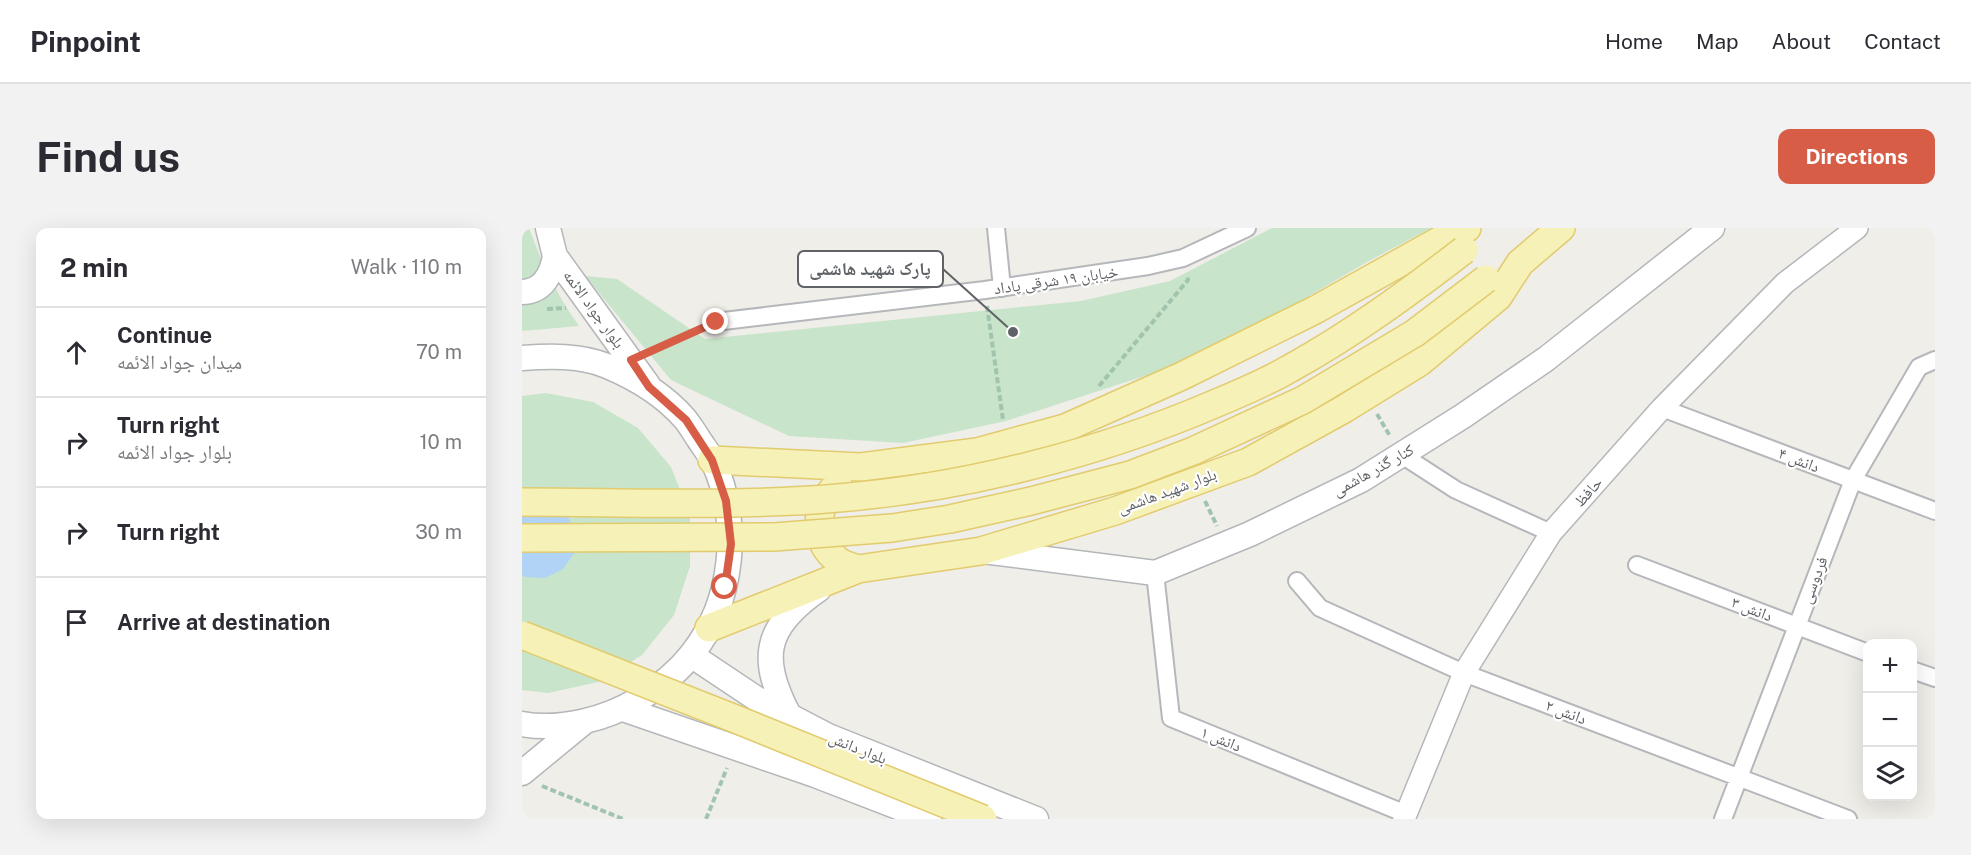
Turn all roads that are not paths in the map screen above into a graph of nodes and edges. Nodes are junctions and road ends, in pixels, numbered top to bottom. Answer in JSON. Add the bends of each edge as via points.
{"nodes":[{"id":1,"x":548,"y":228,"type":"edge"},
{"id":2,"x":996,"y":228,"type":"edge"},
{"id":3,"x":1247,"y":228,"type":"edge"},
{"id":4,"x":1482,"y":228,"type":"edge"},
{"id":5,"x":1561,"y":228,"type":"edge"},
{"id":6,"x":1712,"y":228,"type":"edge"},
{"id":7,"x":1857,"y":228,"type":"edge"},
{"id":8,"x":1465,"y":239,"type":"edge"},
{"id":9,"x":555,"y":256,"type":"junction"},
{"id":10,"x":1520,"y":263,"type":"junction"},
{"id":11,"x":994,"y":289,"type":"junction"},
{"id":12,"x":522,"y":292,"type":"edge"},
{"id":13,"x":716,"y":322,"type":"road end"},
{"id":14,"x":522,"y":358,"type":"edge"},
{"id":15,"x":1935,"y":360,"type":"edge"},
{"id":16,"x":649,"y":387,"type":"junction"},
{"id":17,"x":1662,"y":408,"type":"junction"},
{"id":18,"x":1402,"y":455,"type":"junction"},
{"id":19,"x":712,"y":460,"type":"junction"},
{"id":20,"x":861,"y":467,"type":"junction"},
{"id":21,"x":1852,"y":480,"type":"junction"},
{"id":22,"x":522,"y":502,"type":"edge"},
{"id":23,"x":1935,"y":511,"type":"edge"},
{"id":24,"x":1551,"y":533,"type":"junction"},
{"id":25,"x":522,"y":538,"type":"edge"},
{"id":26,"x":981,"y":550,"type":"junction"},
{"id":27,"x":1637,"y":566,"type":"dead end"},
{"id":28,"x":847,"y":573,"type":"junction"},
{"id":29,"x":1155,"y":573,"type":"junction"},
{"id":30,"x":1297,"y":581,"type":"dead end"},
{"id":31,"x":1797,"y":626,"type":"junction"},
{"id":32,"x":709,"y":627,"type":"junction"},
{"id":33,"x":522,"y":635,"type":"edge"},
{"id":34,"x":1863,"y":650,"type":"edge"},
{"id":35,"x":691,"y":655,"type":"junction"},
{"id":36,"x":1917,"y":672,"type":"edge"},
{"id":37,"x":1464,"y":673,"type":"junction"},
{"id":38,"x":1935,"y":678,"type":"edge"},
{"id":39,"x":624,"y":709,"type":"junction"},
{"id":40,"x":790,"y":717,"type":"junction"},
{"id":41,"x":584,"y":722,"type":"junction"},
{"id":42,"x":522,"y":724,"type":"edge"},
{"id":43,"x":527,"y":777,"type":"edge"},
{"id":44,"x":1739,"y":778,"type":"junction"},
{"id":45,"x":1405,"y":817,"type":"edge"},
{"id":46,"x":929,"y":819,"type":"edge"},
{"id":47,"x":983,"y":819,"type":"edge"},
{"id":48,"x":1036,"y":819,"type":"edge"},
{"id":49,"x":1723,"y":819,"type":"edge"},
{"id":50,"x":1848,"y":819,"type":"edge"}],
"edges":[{"from":1,"to":9,"type":"main road","name":"بلوار جواد الائمه"},
{"from":2,"to":11,"type":"street"},
{"from":3,"to":11,"type":"street","name":"خیابان ۱۹ شرقی پاداد","via":[[1183,258]]},
{"from":4,"to":8,"type":"main road"},
{"from":5,"to":10,"type":"main road","name":"بلوار شهید هاشمی"},
{"from":6,"to":18,"type":"main road","name":"کنار گذر هاشمی","via":[[1546,359]]},
{"from":7,"to":17,"type":"street","name":"حافظ","via":[[1785,283]]},
{"from":8,"to":20,"type":"main road","via":[[1453,233],[1315,310],[1065,428],[977,452]]},
{"from":8,"to":22,"type":"main road","bridge":true,"via":[[1395,303],[1288,370],[1121,441],[1027,466],[838,498],[770,502]]},
{"from":9,"to":12,"type":"main road","via":[[552,272],[542,285]]},
{"from":9,"to":16,"type":"main road","name":"بلوار جواد الائمه"},
{"from":10,"to":25,"type":"main road","bridge":true,"via":[[1486,279],[1415,333],[1304,400],[1130,475],[1031,501],[892,528],[774,537]]},
{"from":10,"to":26,"type":"main road","name":"بلوار شهید هاشمی","via":[[1498,297],[1420,362],[1248,462],[1115,511]]},
{"from":11,"to":13,"type":"street","name":"خیابان ۱۹ شرقی پاداد"},
{"from":14,"to":16,"type":"main road","via":[[557,356],[605,365]]},
{"from":15,"to":21,"type":"street","name":"فردوسی","via":[[1919,367]]},
{"from":16,"to":19,"type":"main road","via":[[686,420]]},
{"from":17,"to":21,"type":"street","name":"دانش ۴"},
{"from":17,"to":24,"type":"street","name":"حافظ"},
{"from":18,"to":24,"type":"street","via":[[1456,490]]},
{"from":18,"to":29,"type":"main road","name":"کنار گذر هاشمی","via":[[1361,480]]},
{"from":19,"to":20,"type":"main road"},
{"from":19,"to":32,"type":"main road","via":[[726,501],[731,544],[725,587]]},
{"from":20,"to":28,"type":"main road","via":[[837,485],[825,499],[819,516],[820,534]]},
{"from":21,"to":23,"type":"street","name":"دانش ۴"},
{"from":21,"to":31,"type":"street","name":"فردوسی"},
{"from":24,"to":37,"type":"street","name":"حافظ"},
{"from":26,"to":28,"type":"main road","name":"بلوار شهید هاشمی"},
{"from":26,"to":29,"type":"main road","name":"کنار گذر هاشمی"},
{"from":27,"to":31,"type":"street","name":"دانش ۳"},
{"from":28,"to":32,"type":"main road","name":"بلوار شهید هاشمی"},
{"from":28,"to":40,"type":"main road","via":[[799,604],[776,633],[770,667]]},
{"from":29,"to":45,"type":"street","name":"دانش ۱","via":[[1171,718]]},
{"from":30,"to":37,"type":"street","name":"دانش ۲","via":[[1320,608]]},
{"from":31,"to":34,"type":"street","name":"دانش ۳"},
{"from":31,"to":44,"type":"street","name":"فردوسی"},
{"from":32,"to":35,"type":"main road"},
{"from":33,"to":47,"type":"main road","bridge":true},
{"from":35,"to":39,"type":"main road","via":[[661,685]]},
{"from":35,"to":40,"type":"main road","name":"بلوار دانش"},
{"from":36,"to":38,"type":"street"},
{"from":37,"to":44,"type":"street","name":"دانش ۲"},
{"from":37,"to":45,"type":"street","name":"حافظ"},
{"from":39,"to":41,"type":"main road"},
{"from":39,"to":46,"type":"main road"},
{"from":40,"to":48,"type":"main road","name":"بلوار دانش"},
{"from":41,"to":42,"type":"main road"},
{"from":41,"to":43,"type":"main road"},
{"from":44,"to":49,"type":"street","name":"فردوسی"},
{"from":44,"to":50,"type":"street","name":"دانش ۲"}]}
